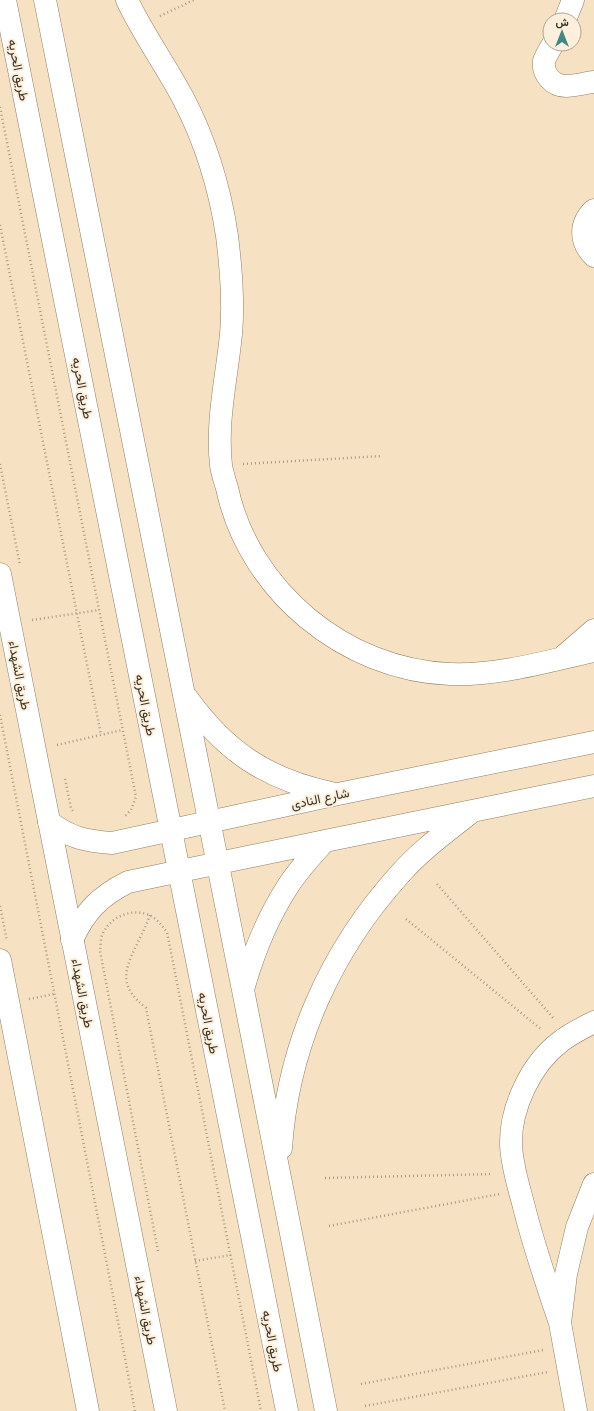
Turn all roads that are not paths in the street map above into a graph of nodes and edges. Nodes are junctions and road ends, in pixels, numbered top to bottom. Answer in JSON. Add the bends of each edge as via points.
{"nodes":[{"id":1,"x":5,"y":0,"type":"edge"},
{"id":2,"x":45,"y":0,"type":"edge"},
{"id":3,"x":128,"y":0,"type":"edge"},
{"id":4,"x":574,"y":0,"type":"edge"},
{"id":5,"x":569,"y":12,"type":"edge"},
{"id":6,"x":548,"y":52,"type":"edge"},
{"id":7,"x":594,"y":82,"type":"edge"},
{"id":8,"x":594,"y":210,"type":"edge"},
{"id":9,"x":594,"y":256,"type":"edge"},
{"id":10,"x":0,"y":574,"type":"edge"},
{"id":11,"x":594,"y":630,"type":"edge"},
{"id":12,"x":594,"y":651,"type":"edge"},
{"id":13,"x":561,"y":658,"type":"junction"},
{"id":14,"x":183,"y":692,"type":"junction"},
{"id":15,"x":594,"y":742,"type":"edge"},
{"id":16,"x":594,"y":786,"type":"edge"},
{"id":17,"x":338,"y":794,"type":"junction"},
{"id":18,"x":473,"y":811,"type":"junction"},
{"id":19,"x":49,"y":822,"type":"junction"},
{"id":20,"x":209,"y":822,"type":"junction"},
{"id":21,"x":171,"y":830,"type":"junction"},
{"id":22,"x":325,"y":841,"type":"junction"},
{"id":23,"x":218,"y":863,"type":"junction"},
{"id":24,"x":179,"y":871,"type":"junction"},
{"id":25,"x":72,"y":940,"type":"junction"},
{"id":26,"x":0,"y":960,"type":"edge"},
{"id":27,"x":244,"y":990,"type":"junction"},
{"id":28,"x":594,"y":1022,"type":"edge"},
{"id":29,"x":279,"y":1175,"type":"junction"},
{"id":30,"x":594,"y":1184,"type":"edge"},
{"id":31,"x":560,"y":1323,"type":"junction"},
{"id":32,"x":88,"y":1411,"type":"edge"},
{"id":33,"x":166,"y":1411,"type":"edge"},
{"id":34,"x":287,"y":1411,"type":"edge"},
{"id":35,"x":326,"y":1411,"type":"edge"},
{"id":36,"x":576,"y":1411,"type":"edge"}],
"edges":[{"from":1,"to":21,"type":"street","name":"طريق الحريه"},
{"from":2,"to":14,"type":"street"},
{"from":3,"to":13,"type":"street","via":[[140,26],[183,99],[202,143],[217,188],[227,236],[231,283],[231,331],[220,422],[222,466],[230,506],[247,545],[269,580],[297,611],[331,637],[368,656],[408,669],[449,674],[491,673]]},
{"from":4,"to":5,"type":"street"},
{"from":6,"to":7,"type":"street","via":[[544,66],[548,78],[553,83],[565,86]]},
{"from":8,"to":9,"type":"street","via":[[584,223],[582,232],[588,249]]},
{"from":10,"to":19,"type":"street","name":"طريق الشهداء"},
{"from":11,"to":13,"type":"street"},
{"from":12,"to":13,"type":"street"},
{"from":14,"to":17,"type":"street","via":[[202,718],[224,741],[249,761],[307,788]]},
{"from":14,"to":20,"type":"street"},
{"from":15,"to":17,"type":"street","name":"شارع النادى"},
{"from":16,"to":18,"type":"street"},
{"from":17,"to":20,"type":"street","name":"شارع النادى"},
{"from":18,"to":22,"type":"street"},
{"from":18,"to":29,"type":"street","via":[[435,840],[401,873],[370,910],[343,949],[321,991],[303,1035],[290,1081],[282,1128]]},
{"from":19,"to":21,"type":"street","name":"شارع النادى","via":[[75,837],[112,843]]},
{"from":19,"to":25,"type":"street","name":"طريق الشهداء"},
{"from":20,"to":21,"type":"street","name":"شارع النادى"},
{"from":20,"to":23,"type":"street"},
{"from":21,"to":24,"type":"street","name":"طريق الحريه"},
{"from":22,"to":23,"type":"street"},
{"from":22,"to":27,"type":"street","via":[[289,885],[274,910],[261,935]]},
{"from":23,"to":24,"type":"street"},
{"from":23,"to":27,"type":"street"},
{"from":24,"to":25,"type":"street","via":[[128,882],[113,890],[88,911]]},
{"from":24,"to":34,"type":"street","name":"طريق الحريه"},
{"from":25,"to":33,"type":"street","name":"طريق الشهداء"},
{"from":26,"to":32,"type":"street"},
{"from":27,"to":29,"type":"street"},
{"from":28,"to":31,"type":"street","via":[[563,1039],[538,1064],[524,1088],[514,1116],[511,1144],[517,1182],[531,1235]]},
{"from":29,"to":35,"type":"street"},
{"from":30,"to":31,"type":"street","via":[[577,1227],[566,1274]]},
{"from":31,"to":36,"type":"street"}]}
